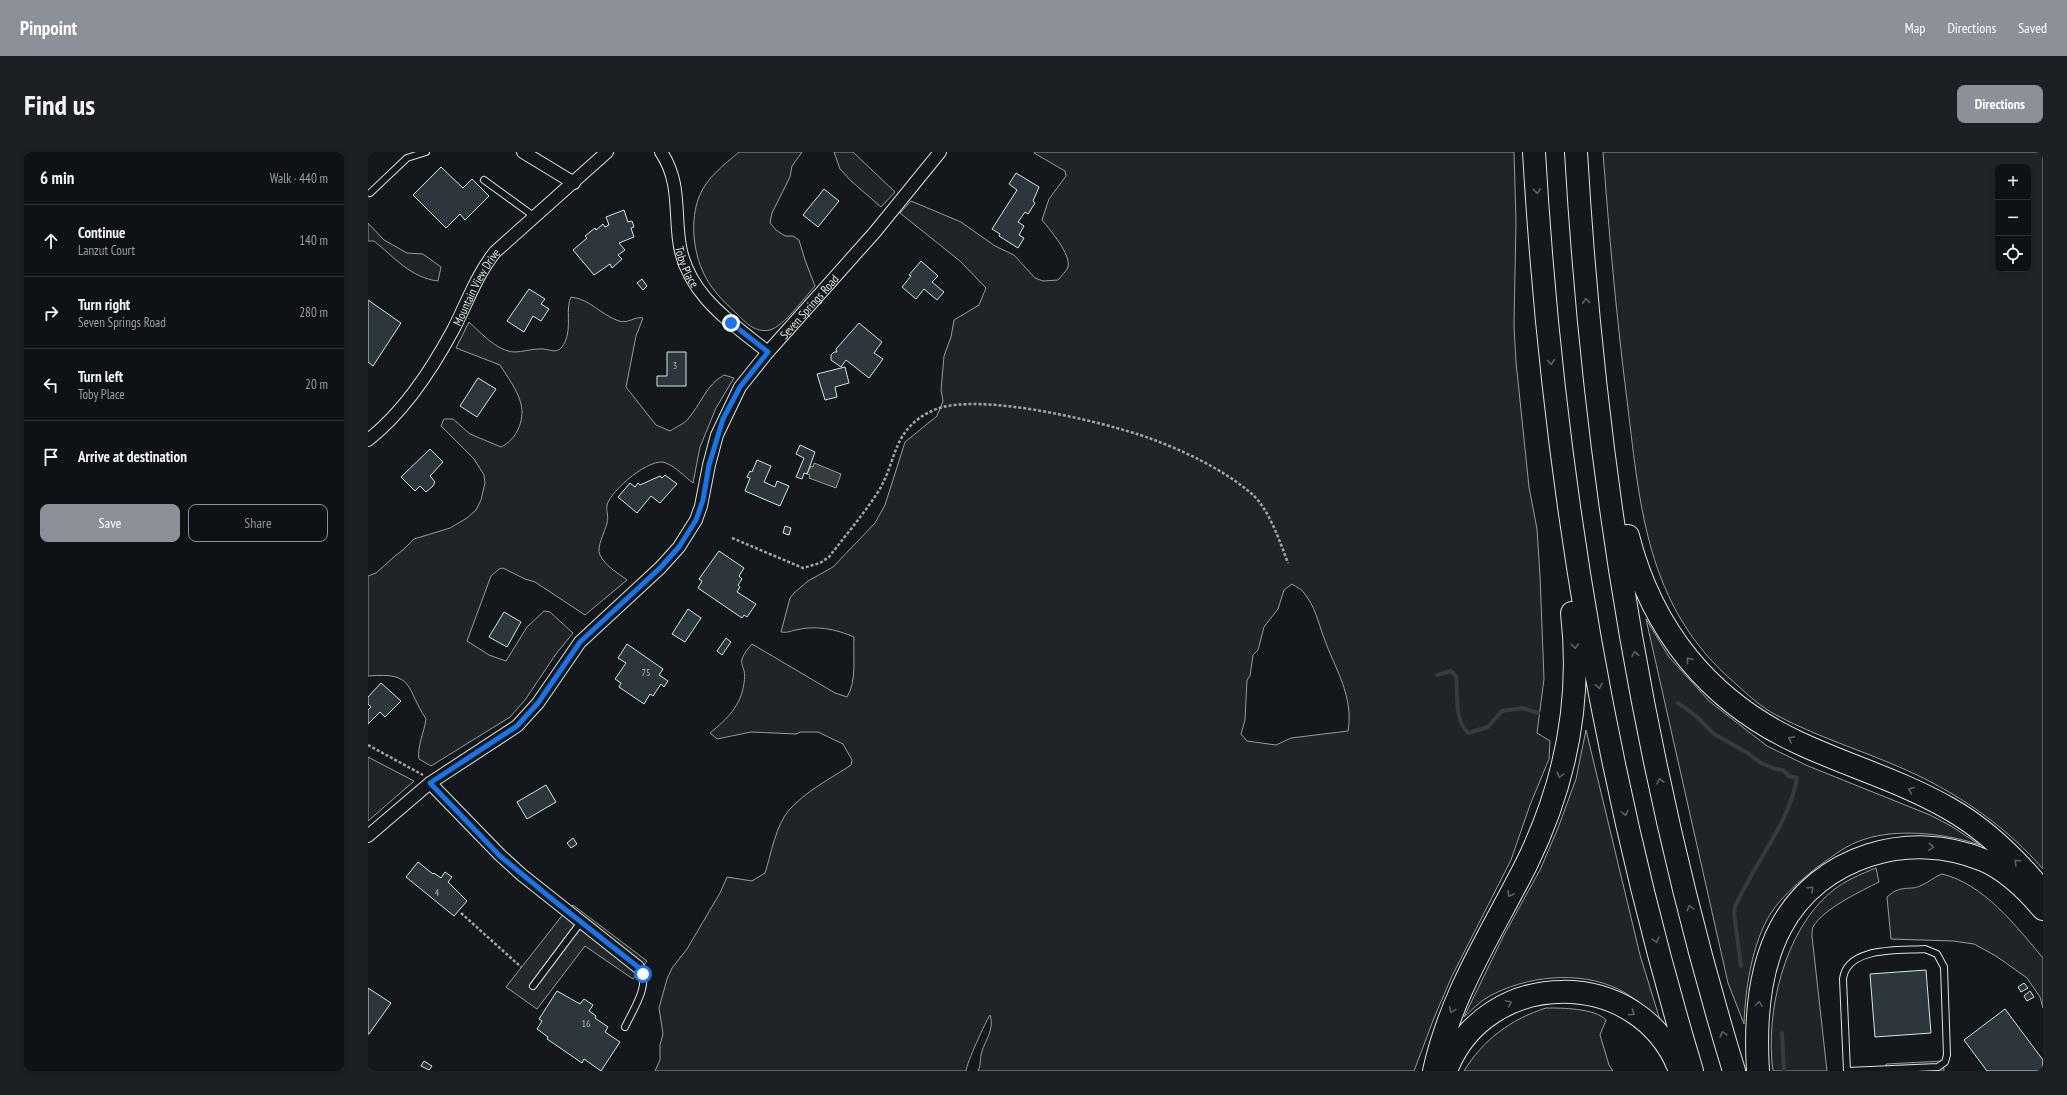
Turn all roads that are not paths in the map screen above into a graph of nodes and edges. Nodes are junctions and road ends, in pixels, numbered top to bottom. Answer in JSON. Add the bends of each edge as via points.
{"nodes":[{"id":1,"x":426,"y":152,"type":"edge"},
{"id":2,"x":523,"y":152,"type":"edge"},
{"id":3,"x":607,"y":152,"type":"edge"},
{"id":4,"x":661,"y":152,"type":"edge"},
{"id":5,"x":940,"y":152,"type":"edge"},
{"id":6,"x":1534,"y":152,"type":"edge"},
{"id":7,"x":1576,"y":152,"type":"edge"},
{"id":8,"x":484,"y":180,"type":"dead end"},
{"id":9,"x":574,"y":183,"type":"junction"},
{"id":10,"x":370,"y":193,"type":"dead end"},
{"id":11,"x":535,"y":217,"type":"junction"},
{"id":12,"x":1589,"y":339,"type":"junction"},
{"id":13,"x":768,"y":352,"type":"junction"},
{"id":14,"x":368,"y":440,"type":"edge"},
{"id":15,"x":1563,"y":468,"type":"junction"},
{"id":16,"x":432,"y":782,"type":"junction"},
{"id":17,"x":368,"y":836,"type":"edge"},
{"id":18,"x":2043,"y":892,"type":"edge"},
{"id":19,"x":2043,"y":909,"type":"edge"},
{"id":20,"x":581,"y":922,"type":"junction"},
{"id":21,"x":638,"y":967,"type":"joint"},
{"id":22,"x":533,"y":986,"type":"dead end"},
{"id":23,"x":624,"y":1026,"type":"dead end"},
{"id":24,"x":1434,"y":1071,"type":"edge"},
{"id":25,"x":1446,"y":1071,"type":"edge"},
{"id":26,"x":1680,"y":1071,"type":"edge"},
{"id":27,"x":1692,"y":1071,"type":"edge"},
{"id":28,"x":1734,"y":1071,"type":"edge"},
{"id":29,"x":1758,"y":1071,"type":"edge"},
{"id":30,"x":1847,"y":1071,"type":"edge"}],
"edges":[{"from":1,"to":10,"type":"lane","via":[[407,158]]},
{"from":2,"to":9,"type":"street"},
{"from":3,"to":9,"type":"street","name":"Mountain View Drive"},
{"from":4,"to":13,"type":"street","name":"Toby Place","via":[[672,170],[680,246],[690,278],[700,293],[718,311]]},
{"from":5,"to":13,"type":"street","name":"Seven Springs Road","via":[[875,232]]},
{"from":6,"to":15,"type":"highway","one_way":true,"via":[[1542,276]]},
{"from":12,"to":7,"type":"highway","one_way":true},
{"from":8,"to":11,"type":"lane"},
{"from":9,"to":11,"type":"street","name":"Mountain View Drive"},
{"from":11,"to":14,"type":"street","name":"Mountain View Drive","via":[[488,262],[437,359],[400,409]]},
{"from":18,"to":12,"type":"highway","one_way":true,"via":[[2003,847],[1963,817],[1913,790],[1800,744],[1768,728],[1710,684],[1686,656],[1665,628],[1636,566],[1621,505],[1612,438]]},
{"from":28,"to":12,"type":"highway","one_way":true,"via":[[1680,872],[1648,723],[1613,525]]},
{"from":13,"to":16,"type":"street","name":"Seven Springs Road","via":[[740,387],[723,419],[709,465],[703,500],[696,520],[679,547],[580,642],[538,703],[517,726]]},
{"from":15,"to":24,"type":"highway","one_way":true,"via":[[1563,516],[1576,666],[1566,755],[1554,798],[1538,840],[1452,1008]]},
{"from":15,"to":27,"type":"highway","one_way":true,"via":[[1585,613],[1614,764],[1644,895]]},
{"from":16,"to":17,"type":"street","name":"Seven Springs Road"},
{"from":16,"to":20,"type":"street","via":[[500,856]]},
{"from":29,"to":19,"type":"highway","one_way":true,"via":[[1758,1008],[1775,940],[1795,905],[1836,869],[1859,858],[1889,850],[1920,847],[1946,849],[1994,865],[2027,890]]},
{"from":20,"to":21,"type":"street"},
{"from":20,"to":22,"type":"lane"},
{"from":21,"to":23,"type":"lane","via":[[643,974],[644,983]]},
{"from":25,"to":26,"type":"highway","one_way":true,"via":[[1466,1035],[1497,1009],[1536,993],[1567,991],[1582,992],[1610,1000],[1635,1014],[1664,1043]]},
{"from":30,"to":30,"type":"lane","via":[[1843,979],[1847,966],[1857,958],[1870,954],[1925,949],[1937,954],[1944,967],[1947,1055],[1945,1062],[1938,1067]]}]}
